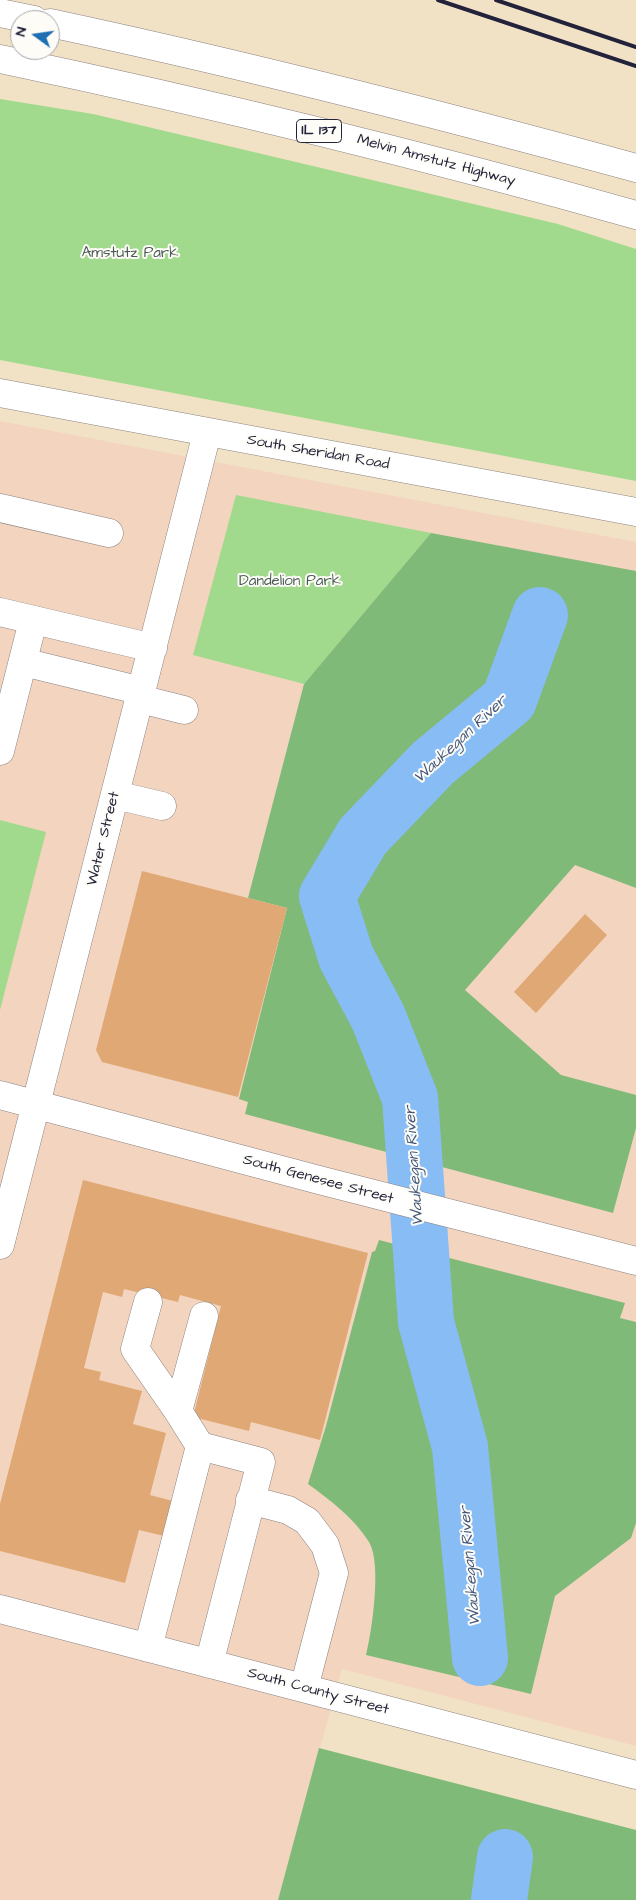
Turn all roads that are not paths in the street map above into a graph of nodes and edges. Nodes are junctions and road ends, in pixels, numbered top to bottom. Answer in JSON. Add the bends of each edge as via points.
{"nodes":[{"id":1,"x":60,"y":25,"type":"edge"},
{"id":2,"x":0,"y":59,"type":"edge"},
{"id":3,"x":636,"y":168,"type":"edge"},
{"id":4,"x":636,"y":215,"type":"edge"},
{"id":5,"x":0,"y":392,"type":"edge"},
{"id":6,"x":207,"y":433,"type":"junction"},
{"id":7,"x":0,"y":508,"type":"edge"},
{"id":8,"x":636,"y":512,"type":"edge"},
{"id":9,"x":109,"y":533,"type":"dead end"},
{"id":10,"x":0,"y":612,"type":"edge"},
{"id":11,"x":33,"y":621,"type":"junction"},
{"id":12,"x":153,"y":648,"type":"junction"},
{"id":13,"x":23,"y":662,"type":"junction"},
{"id":14,"x":141,"y":695,"type":"junction"},
{"id":15,"x":184,"y":710,"type":"dead end"},
{"id":16,"x":5,"y":712,"type":"edge"},
{"id":17,"x":0,"y":751,"type":"edge"},
{"id":18,"x":115,"y":795,"type":"junction"},
{"id":19,"x":162,"y":806,"type":"dead end"},
{"id":20,"x":0,"y":1096,"type":"edge"},
{"id":21,"x":36,"y":1105,"type":"junction"},
{"id":22,"x":0,"y":1245,"type":"edge"},
{"id":23,"x":636,"y":1261,"type":"edge"},
{"id":24,"x":148,"y":1302,"type":"dead end"},
{"id":25,"x":204,"y":1316,"type":"dead end"},
{"id":26,"x":178,"y":1411,"type":"junction"},
{"id":27,"x":200,"y":1446,"type":"junction"},
{"id":28,"x":250,"y":1500,"type":"junction"},
{"id":29,"x":0,"y":1609,"type":"edge"},
{"id":30,"x":148,"y":1648,"type":"junction"},
{"id":31,"x":209,"y":1664,"type":"junction"},
{"id":32,"x":304,"y":1688,"type":"junction"},
{"id":33,"x":636,"y":1775,"type":"edge"}],
"edges":[{"from":1,"to":3,"type":"main road","via":[[356,93]]},
{"from":2,"to":4,"type":"main road","name":"Melvin Amstutz Highway","number":"IL 137","via":[[272,119]]},
{"from":5,"to":6,"type":"main road","name":"South Sheridan Road"},
{"from":6,"to":8,"type":"main road","name":"South Sheridan Road"},
{"from":6,"to":12,"type":"main road","name":"Water Street"},
{"from":7,"to":9,"type":"main road"},
{"from":10,"to":11,"type":"main road"},
{"from":11,"to":12,"type":"main road"},
{"from":11,"to":13,"type":"main road"},
{"from":12,"to":14,"type":"main road","name":"Water Street"},
{"from":13,"to":14,"type":"main road"},
{"from":13,"to":16,"type":"main road"},
{"from":14,"to":15,"type":"main road"},
{"from":14,"to":18,"type":"main road","name":"Water Street"},
{"from":16,"to":17,"type":"main road"},
{"from":18,"to":19,"type":"main road"},
{"from":18,"to":21,"type":"main road","name":"Water Street"},
{"from":20,"to":21,"type":"main road","name":"South Genesee Street"},
{"from":21,"to":22,"type":"main road","name":"Water Street"},
{"from":21,"to":23,"type":"main road","name":"South Genesee Street"},
{"from":24,"to":26,"type":"main road","via":[[135,1349]]},
{"from":25,"to":26,"type":"main road"},
{"from":26,"to":27,"type":"main road"},
{"from":27,"to":28,"type":"main road","via":[[261,1462]]},
{"from":27,"to":30,"type":"main road"},
{"from":28,"to":31,"type":"main road"},
{"from":28,"to":32,"type":"main road","via":[[288,1510],[307,1522],[325,1545],[334,1573]]},
{"from":29,"to":30,"type":"main road","name":"South County Street"},
{"from":30,"to":31,"type":"main road","name":"South County Street"},
{"from":31,"to":32,"type":"main road","name":"South County Street"},
{"from":32,"to":33,"type":"main road","name":"South County Street"}]}
